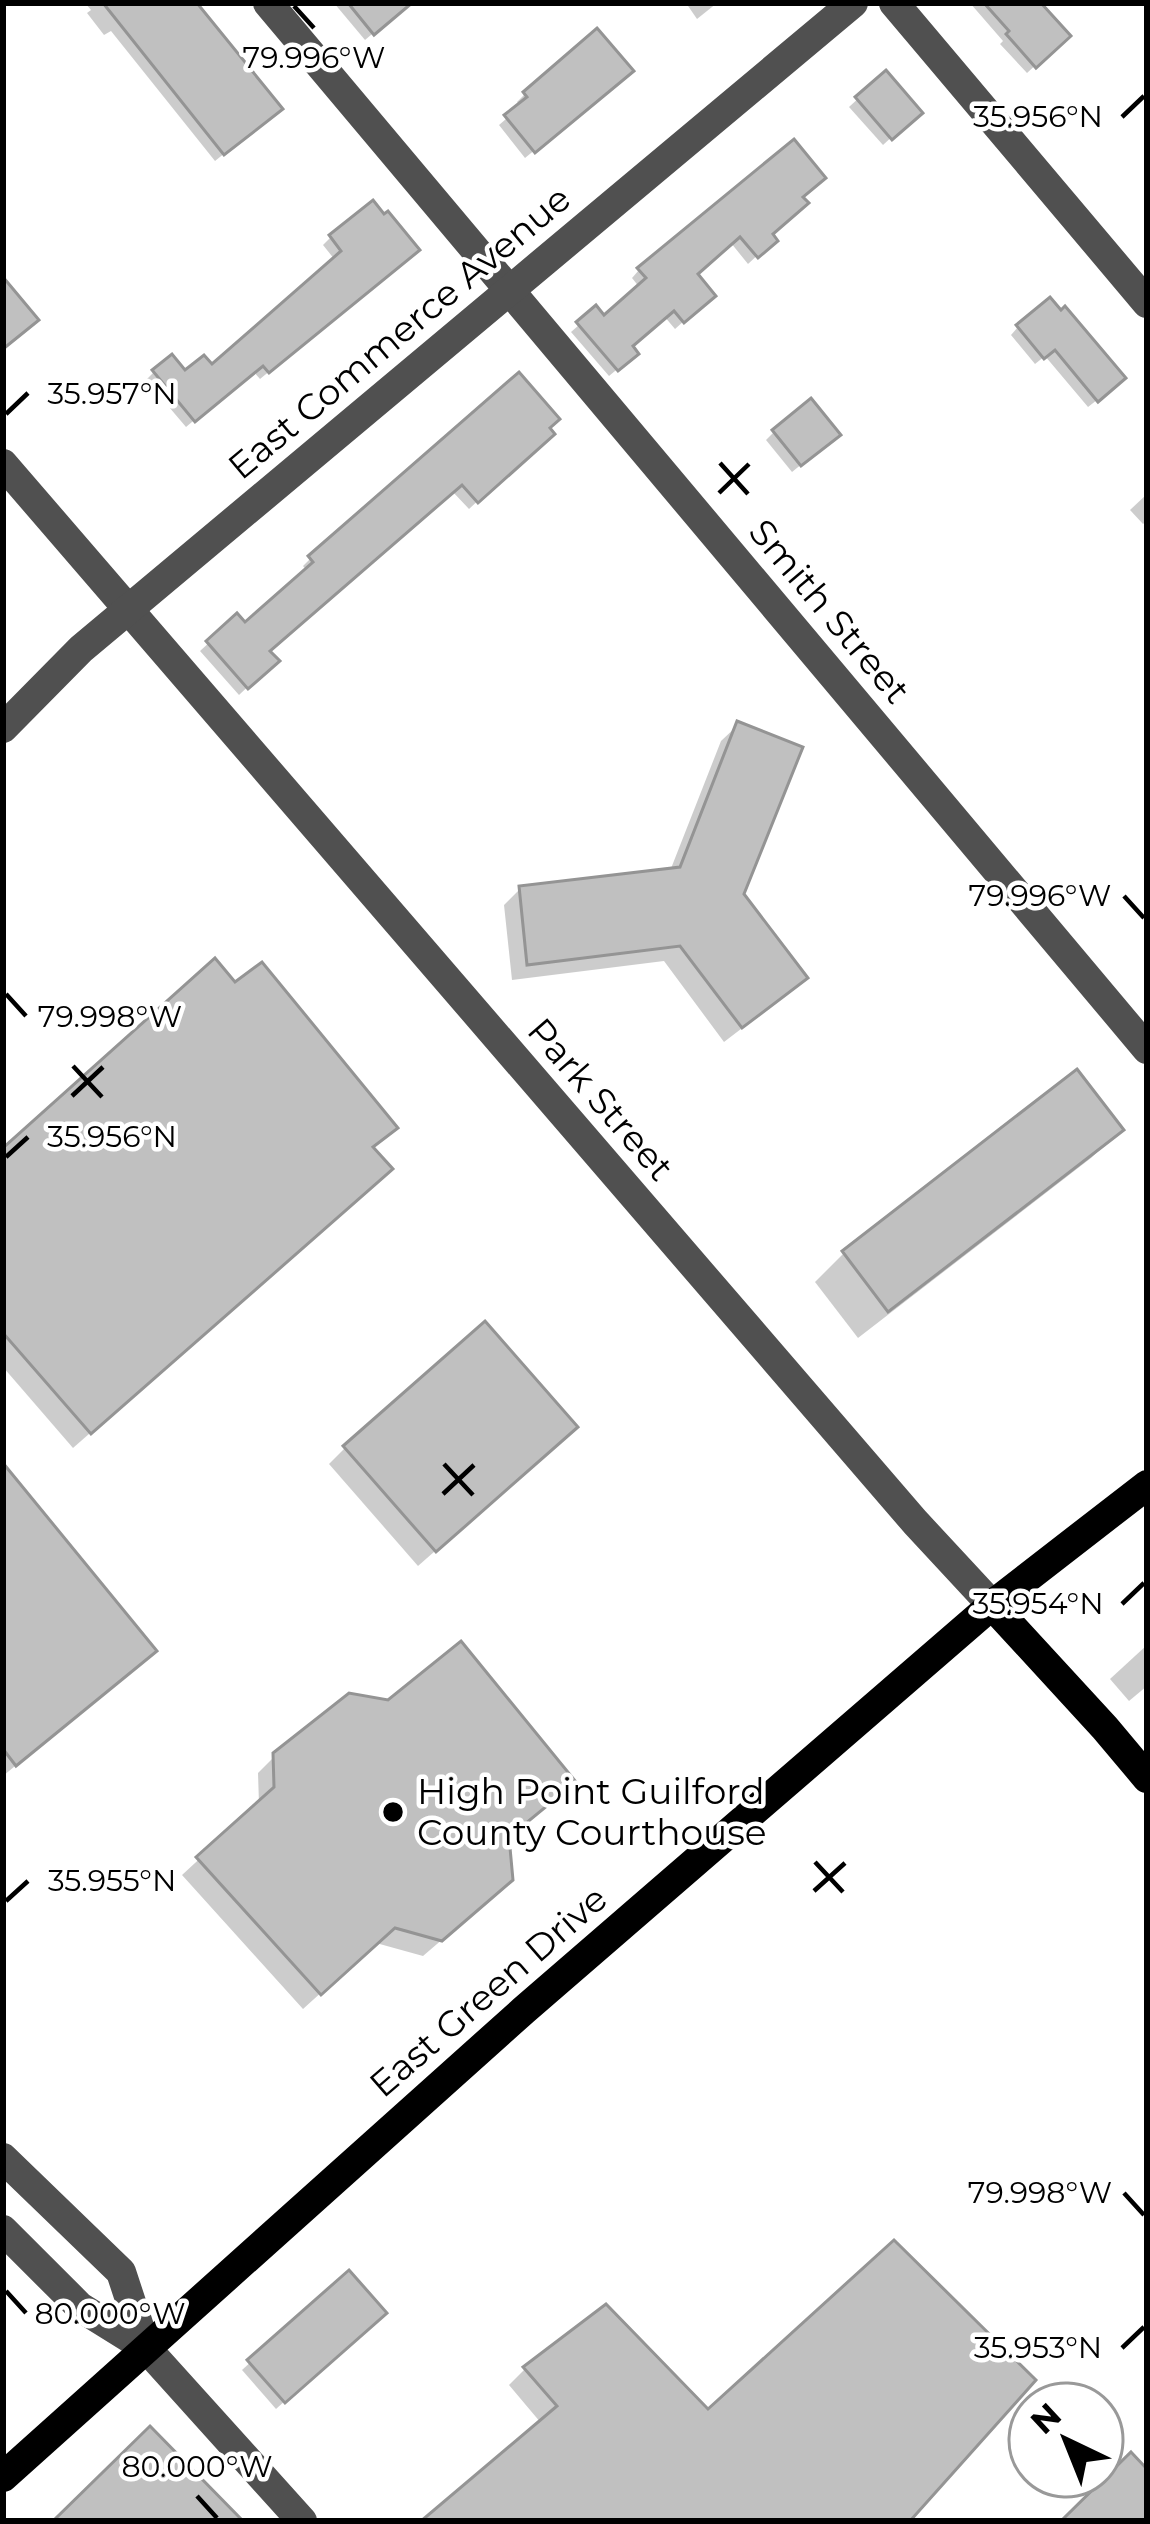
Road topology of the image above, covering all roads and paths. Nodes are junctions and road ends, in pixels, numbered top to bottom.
1 (268, 3) edge
2 (853, 3) edge
3 (894, 3) edge
4 (509, 291) junction
5 (1147, 303) edge
6 (3, 464) edge
7 (128, 610) junction
8 (3, 728) edge
9 (1147, 1049) edge
10 (1147, 1485) edge
11 (992, 1605) junction
12 (1147, 1778) edge
13 (3, 2158) edge
14 (3, 2230) edge
15 (146, 2348) junction
16 (3, 2477) edge
17 (302, 2521) edge

1 - 4 street, Smith Street
2 - 4 street, East Commerce Avenue
3 - 5 street
4 - 7 street, East Commerce Avenue
4 - 9 street, Smith Street
6 - 7 street, Park Street
7 - 8 street, East Commerce Avenue
7 - 11 street, Park Street
10 - 11 main road, East Green Drive
11 - 12 main road, Park Street
11 - 15 main road, East Green Drive
13 - 15 street
14 - 15 street
15 - 16 main road, East Green Drive
15 - 17 street

